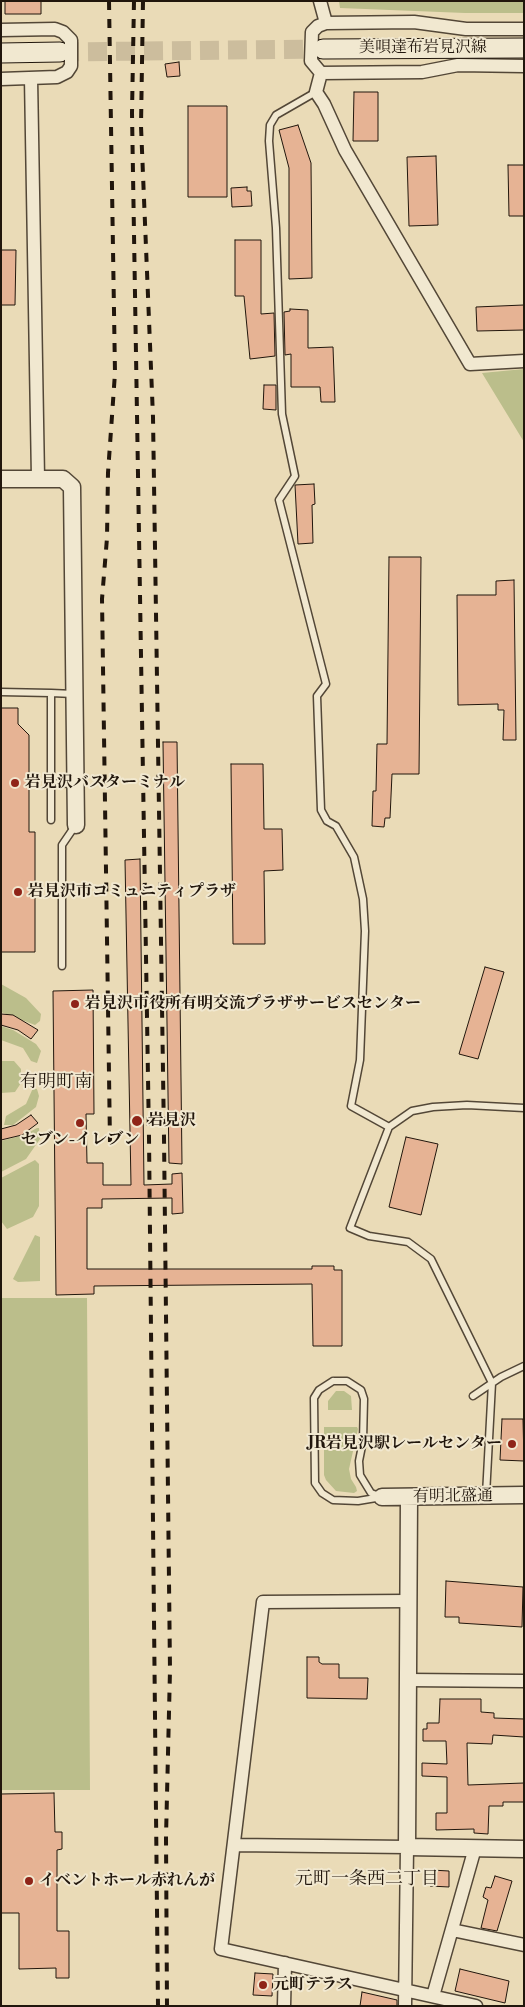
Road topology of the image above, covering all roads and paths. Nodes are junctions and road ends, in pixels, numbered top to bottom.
1 (320, 1) edge
2 (326, 23) junction
3 (524, 29) edge
4 (1, 30) edge
5 (524, 48) edge
6 (323, 49) tunnel mouth
7 (60, 52) tunnel mouth
8 (1, 54) edge
9 (524, 66) edge
10 (321, 73) junction
11 (31, 78) junction
12 (1, 79) edge
13 (316, 92) junction
14 (524, 361) edge
15 (38, 478) junction
16 (1, 479) edge
17 (1, 692) edge
18 (51, 693) junction
19 (74, 694) junction
20 (52, 783) junction
21 (75, 784) junction
22 (51, 820) dead end
23 (76, 825) joint
24 (62, 966) dead end
25 (524, 1108) edge
26 (389, 1127) junction
27 (524, 1366) edge
28 (492, 1383) junction
29 (473, 1396) dead end
30 (524, 1495) edge
31 (486, 1496) junction
32 (382, 1497) junction
33 (409, 1498) junction
34 (407, 1601) junction
35 (406, 1680) junction
36 (524, 1681) edge
37 (235, 1845) junction
38 (407, 1847) junction
39 (475, 1848) junction
40 (524, 1848) edge
41 (452, 1930) junction
42 (524, 1945) edge
43 (285, 1963) junction
44 (405, 1991) junction
45 (433, 1996) junction
46 (284, 2006) edge
47 (405, 2006) edge
48 (476, 2006) edge

1 - 2 street
2 - 3 street
2 - 10 street
4 - 11 street
5 - 6 main road, 美唄達布岩見沢線
7 - 8 main road
9 - 10 street
10 - 13 street
11 - 12 street
11 - 15 street
13 - 14 street
13 - 26 lane
15 - 16 street
15 - 19 street
17 - 18 lane
18 - 19 lane
18 - 20 lane
19 - 21 street
20 - 21 lane
20 - 22 lane
21 - 23 street
23 - 24 lane
25 - 26 lane
26 - 28 lane
27 - 28 lane
28 - 29 lane
28 - 31 lane
30 - 31 street, 有明北盛通
31 - 33 street, 有明北盛通
32 - 32 lane
32 - 33 street, 有明北盛通
33 - 34 street
34 - 35 street
34 - 37 street
35 - 36 street
35 - 38 street
37 - 38 street
37 - 43 street
38 - 39 street
38 - 44 street
39 - 40 street
39 - 41 street
41 - 42 street
41 - 45 street
43 - 44 street
43 - 46 street
44 - 45 street
44 - 47 street
45 - 48 street

